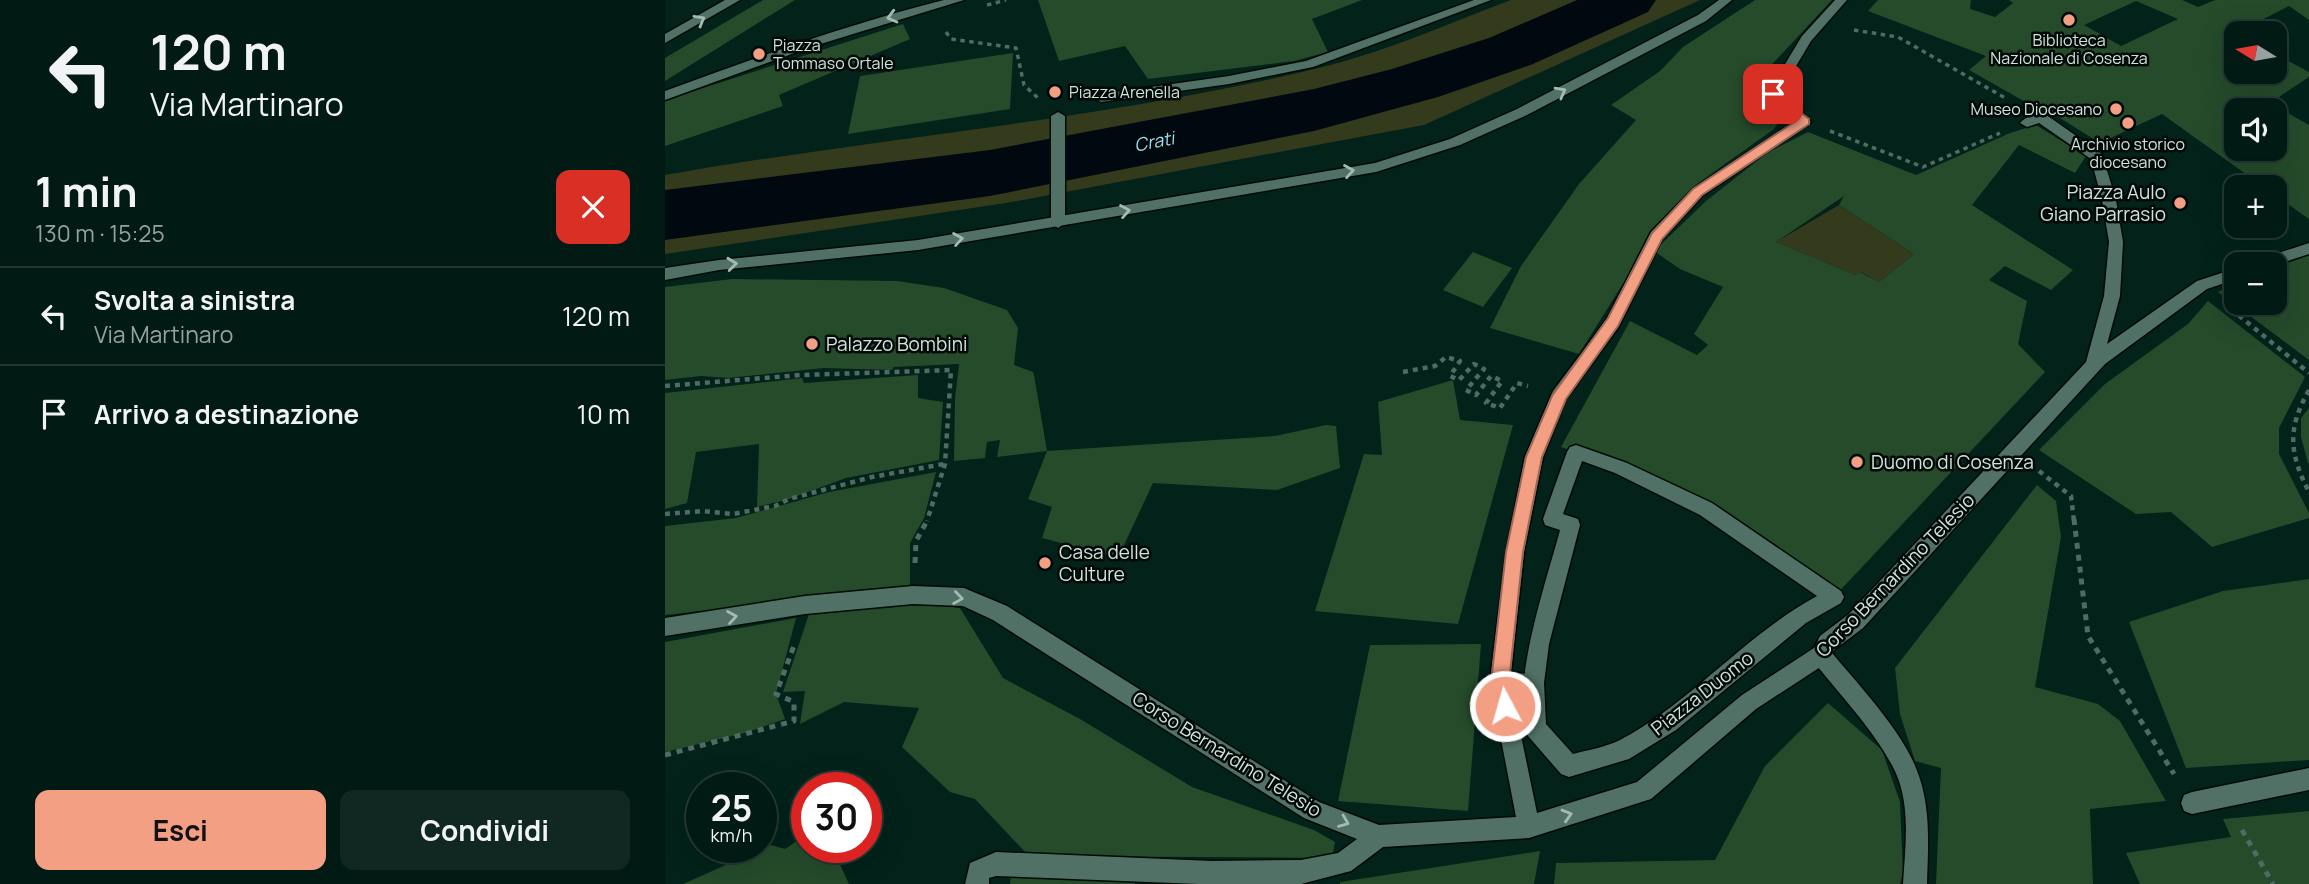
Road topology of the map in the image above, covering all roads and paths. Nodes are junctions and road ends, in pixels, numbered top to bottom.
1 (734, 0) edge
2 (958, 0) edge
3 (1485, 0) edge
4 (1726, 0) edge
5 (1841, 0) edge
6 (1819, 24) junction
7 (951, 38) dead end
8 (665, 39) edge
9 (665, 96) edge
10 (1101, 98) dead end
11 (2012, 102) dead end
12 (1058, 116) joint
13 (1804, 122) junction
14 (2027, 124) joint
15 (1058, 223) junction
16 (2309, 248) edge
17 (2287, 255) edge
18 (665, 274) edge
19 (2224, 277) edge
20 (2202, 285) junction
21 (2094, 364) junction
22 (1403, 372) dead end
23 (2309, 373) edge
24 (1517, 383) dead end
25 (665, 386) edge
26 (2309, 390) edge
27 (2013, 451) junction
28 (945, 464) junction
29 (2309, 492) edge
30 (665, 514) edge
31 (913, 595) junction
32 (805, 605) junction
33 (665, 627) edge
34 (1821, 655) junction
35 (1500, 682) junction
36 (1534, 683) junction
37 (665, 755) edge
38 (2309, 779) edge
39 (2224, 797) junction
40 (2192, 803) joint
41 (1529, 827) junction
42 (1379, 836) junction
43 (977, 884) edge
44 (1915, 884) edge
45 (2273, 884) edge

8 -> 1 street
2 -> 9 street
3 - 10 street
15 -> 4 street
5 - 6 street
6 - 11 path
6 - 13 street
7 - 12 path
12 - 15 street
13 - 14 path
13 - 35 street
14 - 21 street
18 -> 15 street
16 - 17 street
19 - 20 street, Corso Bernardino Telesio
20 - 21 street, Corso Bernardino Telesio
20 - 23 path
21 - 27 street, Corso Bernardino Telesio
22 - 24 path
25 - 28 path
26 - 29 path
27 - 34 street, Corso Bernardino Telesio
27 - 40 path
28 - 30 path
28 - 31 path
31 - 32 street, Corso Bernardino Telesio
31 -> 42 street, Corso Bernardino Telesio
33 -> 32 street, Corso Bernardino Telesio
32 - 37 path
41 -> 34 street, Corso Bernardino Telesio
34 - 44 street
35 - 36 street
35 - 41 street
36 - 36 street, Piazza Duomo
38 - 39 street
39 - 40 street
39 - 45 path
41 - 42 street, Corso Bernardino Telesio
42 - 43 street

